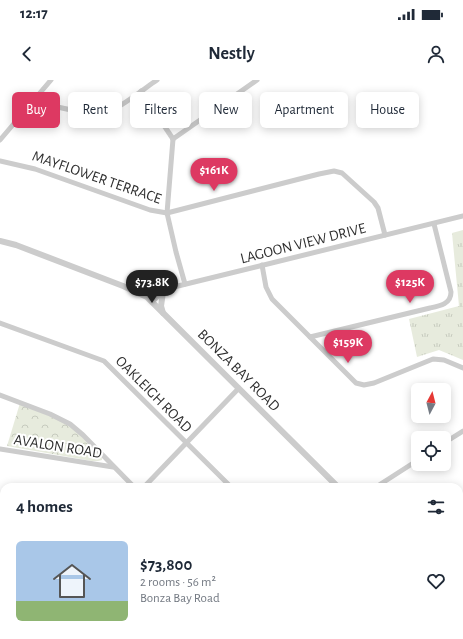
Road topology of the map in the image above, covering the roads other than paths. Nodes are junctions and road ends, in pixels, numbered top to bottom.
1 (51, 80) edge
2 (157, 80) edge
3 (257, 80) edge
4 (141, 91) junction
5 (41, 92) edge
6 (60, 107) edge
7 (12, 126) edge
8 (173, 139) junction
9 (0, 140) edge
10 (0, 161) edge
11 (167, 213) junction
12 (463, 216) edge
13 (434, 224) junction
14 (385, 236) junction
15 (0, 241) edge
16 (262, 265) junction
17 (185, 284) junction
18 (163, 292) junction
19 (138, 293) junction
20 (152, 302) junction
21 (164, 313) junction
22 (0, 323) edge
23 (310, 337) junction
24 (463, 368) edge
25 (238, 388) junction
26 (0, 395) edge
27 (463, 431) edge
28 (451, 439) edge
29 (187, 443) junction
30 (0, 450) edge
31 (411, 464) edge
32 (113, 467) junction
33 (130, 483) edge
34 (148, 483) edge
35 (227, 483) edge
36 (334, 483) edge
37 (382, 483) edge

1 - 5 street
2 - 4 street
3 - 8 street
4 - 6 street
4 - 8 street
7 - 9 street
8 - 11 street
10 - 11 street, MAYFLOWER TERRACE
11 - 14 street, MAYFLOWER TERRACE
11 - 17 street
12 - 13 street, LAGOON VIEW DRIVE
13 - 14 street, LAGOON VIEW DRIVE
13 - 23 street
14 - 16 street, LAGOON VIEW DRIVE
15 - 19 street, BONZA BAY ROAD
16 - 17 street, LAGOON VIEW DRIVE
16 - 23 street
17 - 18 street, LAGOON VIEW DRIVE
18 - 19 street
18 - 20 street, LAGOON VIEW DRIVE
18 - 21 street
19 - 20 street, BONZA BAY ROAD
20 - 21 street, BONZA BAY ROAD
21 - 25 street, BONZA BAY ROAD
22 - 29 street, OAKLEIGH ROAD
23 - 24 street
25 - 29 street
25 - 36 street, BONZA BAY ROAD
26 - 32 street
27 - 28 street
29 - 34 street
29 - 35 street, OAKLEIGH ROAD
30 - 32 street, AVALON ROAD
31 - 37 street
32 - 33 street

